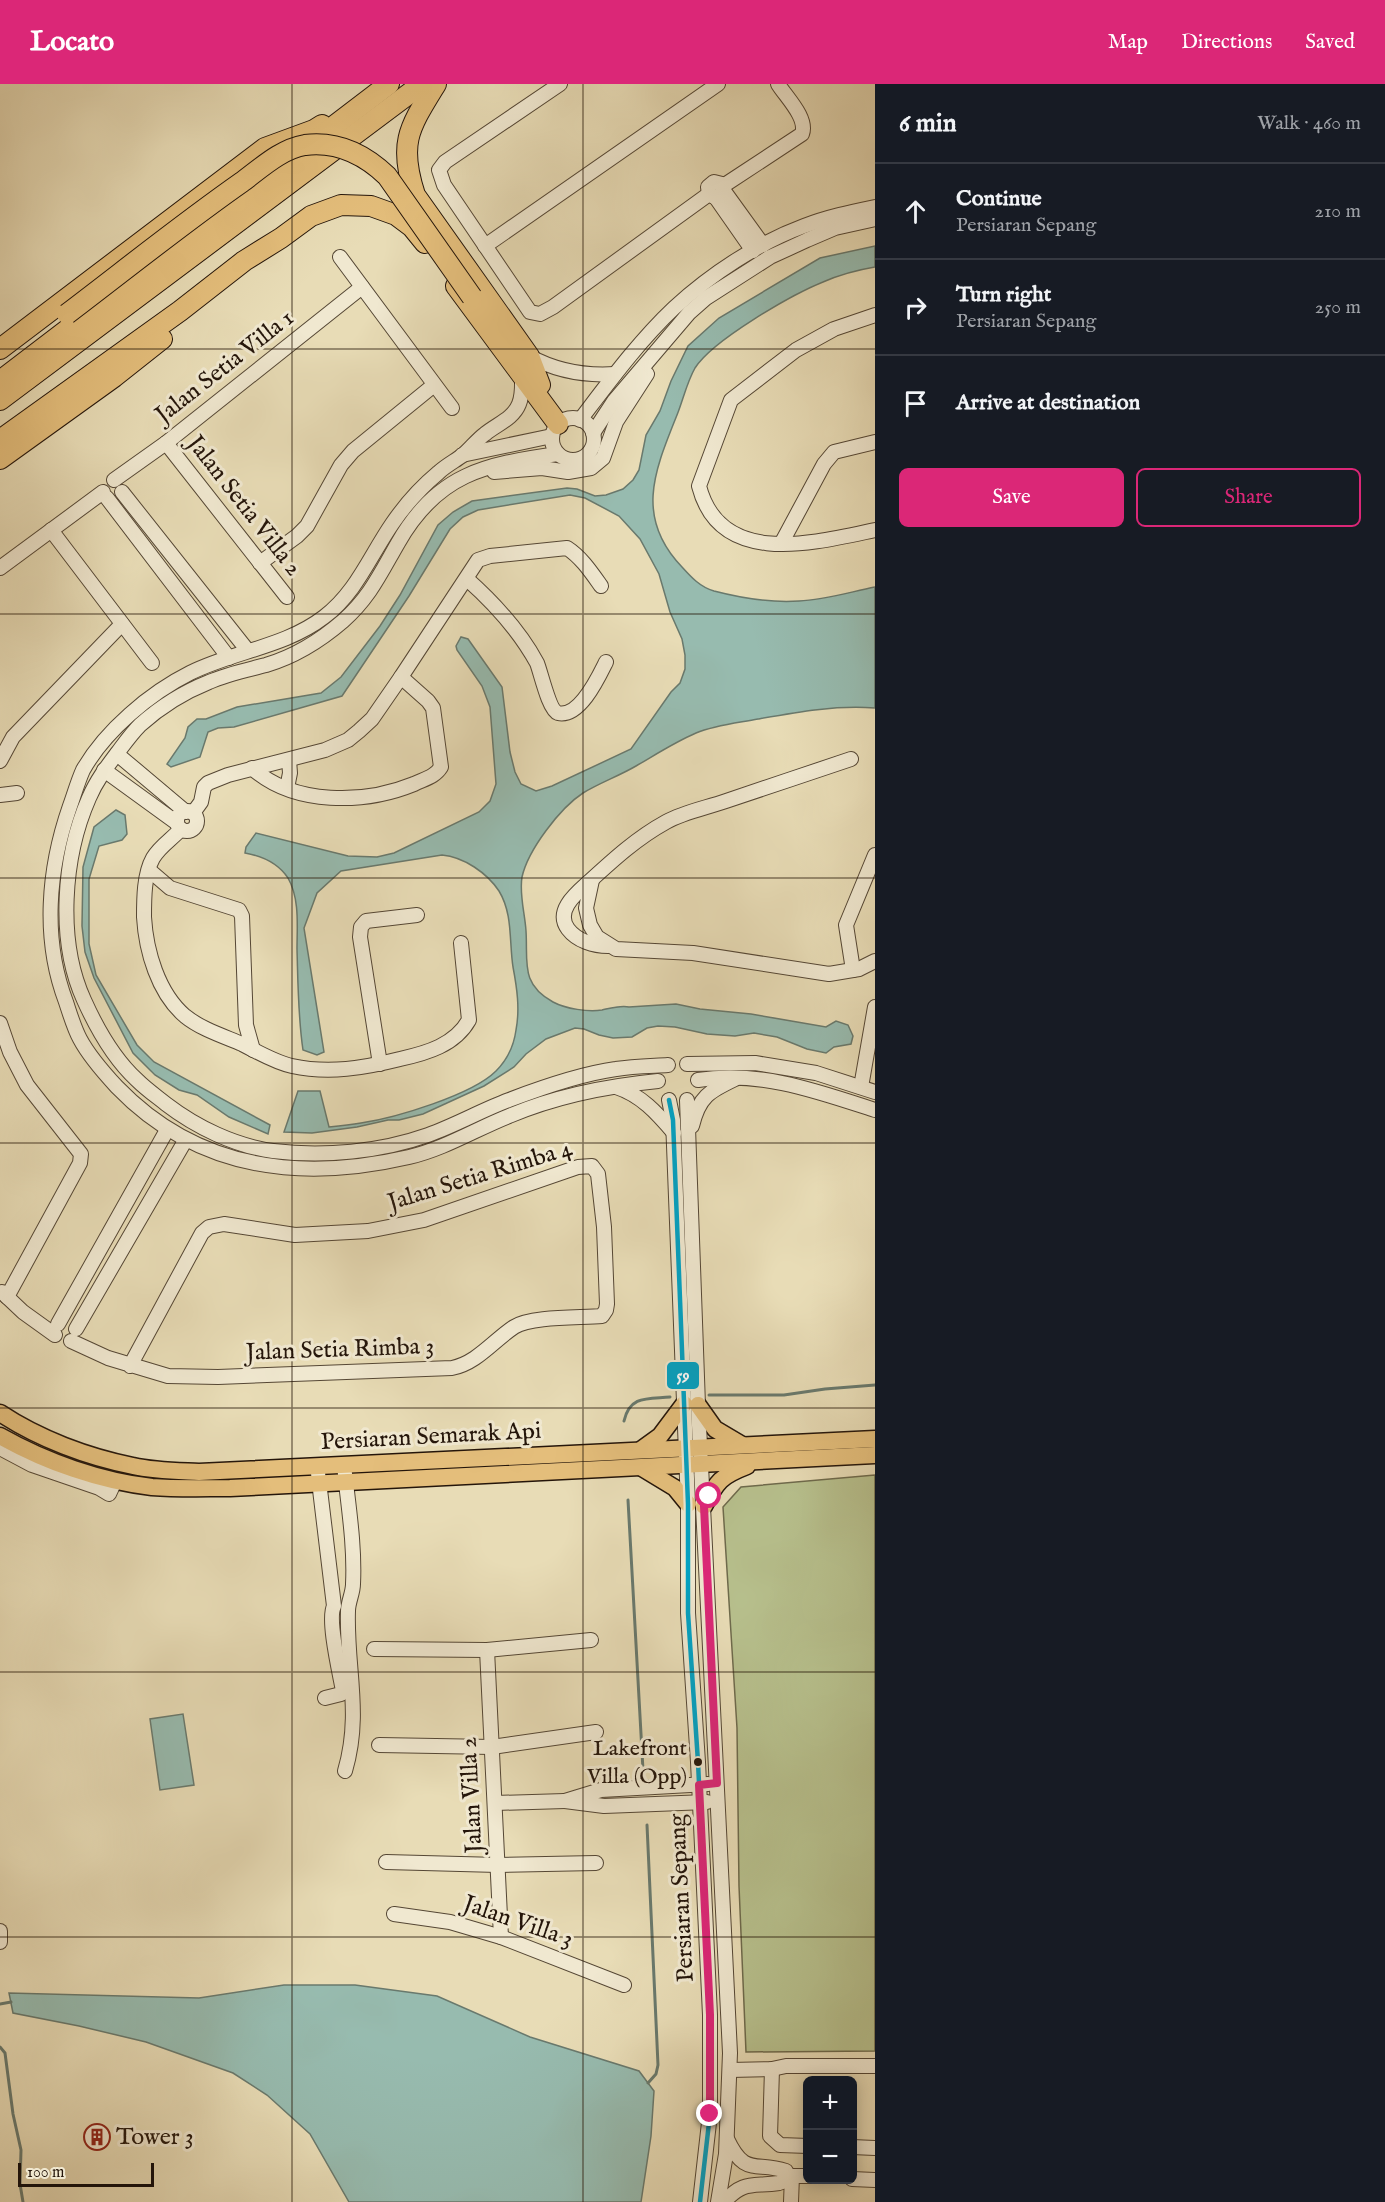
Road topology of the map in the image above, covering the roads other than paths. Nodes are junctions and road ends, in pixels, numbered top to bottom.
1 (377, 84) edge
2 (389, 84) edge
3 (422, 84) edge
4 (436, 84) edge
5 (560, 84) edge
6 (718, 84) edge
7 (778, 84) edge
8 (718, 192) junction
9 (875, 207) edge
10 (875, 219) edge
11 (281, 238) junction
12 (484, 246) junction
13 (758, 248) junction
14 (340, 257) dead end
15 (362, 287) junction
16 (875, 315) edge
17 (0, 349) edge
18 (658, 351) junction
19 (526, 365) junction
20 (0, 367) edge
21 (615, 374) junction
22 (0, 381) edge
23 (434, 385) junction
24 (540, 385) junction
25 (0, 400) edge
26 (452, 408) dead end
27 (565, 424) junction
28 (592, 433) junction
29 (0, 440) edge
30 (875, 442) edge
31 (166, 443) junction
32 (558, 454) junction
33 (462, 455) junction
34 (0, 459) edge
35 (469, 474) junction
36 (118, 486) junction
37 (105, 495) junction
38 (51, 530) junction
39 (875, 530) edge
40 (781, 544) junction
41 (260, 563) junction
42 (0, 568) edge
43 (467, 579) junction
44 (601, 586) dead end
45 (287, 597) dead end
46 (122, 624) junction
47 (248, 651) junction
48 (229, 658) junction
49 (606, 662) dead end
50 (152, 663) dead end
51 (401, 677) junction
52 (117, 754) junction
53 (851, 759) dead end
54 (289, 760) junction
55 (0, 761) edge
56 (252, 768) junction
57 (104, 770) junction
58 (287, 788) junction
59 (17, 793) dead end
60 (0, 795) edge
61 (184, 819) junction
62 (875, 855) edge
63 (592, 880) junction
64 (147, 883) junction
65 (170, 888) junction
66 (568, 903) junction
67 (586, 908) junction
68 (417, 915) dead end
69 (461, 943) dead end
70 (608, 946) junction
71 (875, 962) edge
72 (856, 969) junction
73 (875, 972) edge
74 (875, 1007) edge
75 (0, 1023) edge
76 (246, 1025) junction
77 (228, 1038) junction
78 (253, 1050) junction
79 (380, 1064) junction
80 (687, 1064) junction
81 (668, 1065) junction
82 (816, 1073) junction
83 (740, 1077) junction
84 (698, 1080) junction
85 (658, 1081) junction
86 (613, 1086) junction
87 (861, 1087) junction
88 (811, 1089) junction
89 (875, 1092) edge
90 (669, 1100) junction
91 (687, 1100) junction
92 (875, 1110) edge
93 (167, 1130) junction
94 (674, 1133) junction
95 (185, 1141) junction
96 (688, 1146) junction
97 (157, 1149) junction
98 (175, 1159) junction
99 (4, 1294) edge
100 (602, 1316) joint
101 (56, 1329) junction
102 (74, 1335) junction
103 (130, 1366) junction
104 (691, 1404) junction
105 (0, 1413) edge
106 (0, 1436) edge
107 (875, 1439) edge
108 (742, 1445) junction
109 (693, 1447) junction
110 (0, 1448) edge
111 (641, 1450) junction
112 (875, 1455) edge
113 (759, 1461) junction
114 (694, 1464) junction
115 (639, 1467) junction
116 (345, 1473) junction
117 (318, 1475) junction
118 (115, 1481) junction
119 (696, 1505) junction
120 (349, 1518) junction
121 (323, 1521) junction
122 (341, 1607) junction
123 (591, 1640) dead end
124 (374, 1649) dead end
125 (487, 1650) junction
126 (325, 1698) dead end
127 (596, 1732) dead end
128 (379, 1745) dead end
129 (492, 1747) junction
130 (698, 1762) junction
131 (345, 1771) dead end
132 (717, 1783) junction
133 (699, 1785) junction
134 (665, 1788) junction
135 (565, 1801) junction
136 (718, 1801) junction
137 (495, 1803) junction
138 (699, 1803) junction
139 (669, 1804) junction
140 (700, 1825) junction
141 (386, 1862) dead end
142 (596, 1863) dead end
143 (498, 1865) junction
144 (394, 1914) dead end
145 (0, 1931) edge
146 (501, 1937) junction
147 (0, 1942) edge
148 (624, 1985) dead end
149 (875, 2066) edge
150 (772, 2069) junction
151 (730, 2070) junction
152 (727, 2139) junction
153 (803, 2146) edge
154 (857, 2147) edge
155 (875, 2148) edge
156 (790, 2176) junction
157 (803, 2176) edge
158 (857, 2179) edge
159 (875, 2180) edge
160 (700, 2202) edge
161 (718, 2202) edge
162 (724, 2202) edge
163 (790, 2202) edge

1 - 17 highway
2 - 22 highway
3 - 25 highway
4 - 19 highway
5 - 12 street
6 - 12 street
7 - 8 street
8 - 12 street
8 - 13 street
9 - 13 street
10 - 18 street
11 - 19 highway
11 - 29 highway
11 - 34 highway
13 - 21 street
14 - 15 street
15 - 23 street
15 - 31 street, Jalan Setia Villa 1
16 - 40 street
18 - 28 street
18 - 35 street
19 - 21 street
19 - 24 highway
19 - 27 highway
19 - 33 street
20 - 24 highway, bridge
21 - 27 street
23 - 26 street
23 - 41 street
24 - 27 highway
27 - 28 street
27 - 32 street
27 - 33 street
28 - 32 street
30 - 40 street
31 - 36 street, Jalan Setia Villa 1
31 - 41 street, Jalan Setia Villa 2
32 - 35 street
33 - 47 street
35 - 52 street
36 - 37 street, Jalan Setia Villa 1
36 - 47 street
37 - 38 street, Jalan Setia Villa 1
37 - 48 street
38 - 42 street, Jalan Setia Villa 1
38 - 46 street
39 - 40 street
41 - 45 street, Jalan Setia Villa 2
43 - 44 street
43 - 49 street
43 - 51 street
46 - 50 street
46 - 55 street
47 - 48 street
48 - 93 street
51 - 54 street
51 - 58 street
52 - 57 street
52 - 61 street
53 - 63 street
54 - 56 street
54 - 58 street
56 - 58 street
56 - 61 street
57 - 61 street
57 - 81 street
59 - 60 street
61 - 64 street
62 - 72 street
63 - 66 street
63 - 67 street
64 - 65 street
64 - 65 street
64 - 77 street
65 - 76 street
66 - 67 street
66 - 70 street
67 - 70 street
68 - 79 street
69 - 79 street
70 - 72 street
71 - 72 street
71 - 73 street
72 - 73 street
74 - 87 street
75 - 99 street
76 - 77 street
76 - 78 street
77 - 78 street
78 - 79 street
80 - 81 street
80 - 82 street
80 - 84 street
81 - 85 street
82 - 87 street
82 - 88 street
83 - 84 street
83 - 88 street
83 - 96 street
84 - 91 street
85 - 86 street
85 - 90 street
86 - 94 street
86 - 95 street
87 - 89 street
88 - 92 street
90 - 91 street
90 - 94 street
91 - 96 street
93 - 95 street
93 - 97 street
94 - 104 street
95 - 98 street
96 - 104 street
97 - 98 street
97 - 101 street
98 - 102 street
99 - 101 street
100 - 103 street, Jalan Setia Rimba 3
100 - 103 street, Jalan Setia Rimba 4
101 - 102 street
101 - 102 street
102 - 103 street, Jalan Setia Rimba 3
104 - 108 main road
104 - 109 street, Persiaran Sepang
104 - 111 main road
105 - 117 main road, Persiaran Semarak Api
106 - 118 main road, Persiaran Semarak Api
107 - 108 main road, Persiaran Semarak Api
108 - 109 main road, Persiaran Semarak Api
109 - 111 main road, Persiaran Semarak Api
109 - 114 street, Persiaran Sepang
110 - 118 street
111 - 116 main road, Persiaran Semarak Api
112 - 113 main road, Persiaran Semarak Api
113 - 114 main road, Persiaran Semarak Api
113 - 119 main road
114 - 115 main road, Persiaran Semarak Api
114 - 119 street, Persiaran Sepang
115 - 116 main road, Persiaran Semarak Api
115 - 119 main road
116 - 117 main road, Persiaran Semarak Api
116 - 120 street
117 - 118 main road, Persiaran Semarak Api
117 - 121 street
119 - 130 street, Persiaran Sepang
119 - 132 street, Persiaran Sepang
120 - 121 street
120 - 122 street
121 - 122 street
122 - 126 street
122 - 131 street
123 - 125 street
124 - 125 street
125 - 129 street, Jalan Villa 2
127 - 129 street
128 - 129 street
129 - 137 street, Jalan Villa 2
130 - 133 street, Persiaran Sepang
130 - 134 street
132 - 133 street
132 - 136 street, Persiaran Sepang
133 - 134 street
133 - 138 street, Persiaran Sepang
134 - 135 street
135 - 137 street
135 - 139 street
136 - 138 street
136 - 151 street, Persiaran Sepang
137 - 143 street, Jalan Villa 2
138 - 139 street
138 - 140 street, Persiaran Sepang
139 - 140 street
140 - 160 street, Persiaran Sepang
141 - 143 street
142 - 143 street
143 - 146 street, Jalan Villa 2
144 - 146 street, Jalan Villa 3
145 - 147 street
146 - 148 street, Jalan Villa 3
149 - 150 street
150 - 151 street
150 - 153 street
151 - 152 street, Persiaran Sepang
152 - 156 street
152 - 161 street, Persiaran Sepang
154 - 155 street
156 - 157 street
156 - 162 street
156 - 163 street
158 - 159 street

